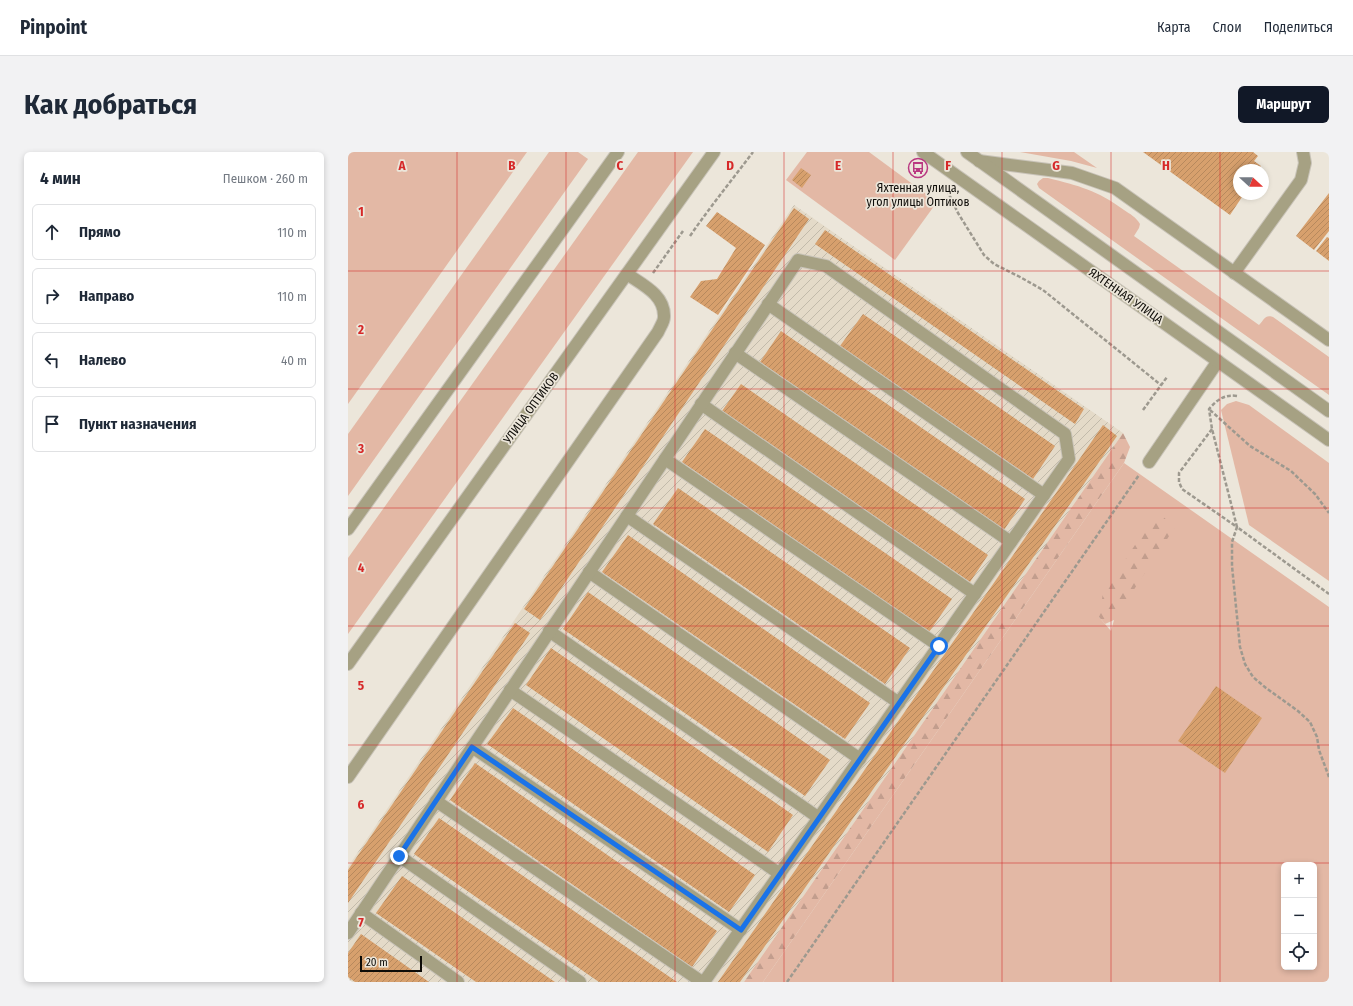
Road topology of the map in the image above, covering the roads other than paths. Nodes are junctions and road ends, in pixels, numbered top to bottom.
1 (618, 152) edge
2 (714, 152) edge
3 (924, 152) edge
4 (967, 152) edge
5 (1303, 152) edge
6 (979, 161) junction
7 (1234, 273) junction
8 (627, 274) junction
9 (768, 304) junction
10 (1329, 340) edge
11 (735, 353) junction
12 (1218, 362) junction
13 (701, 404) junction
14 (1329, 411) edge
15 (1329, 440) edge
16 (665, 459) junction
17 (1149, 462) dead end
18 (1044, 495) junction
19 (627, 516) junction
20 (348, 529) edge
21 (1011, 542) junction
22 (589, 572) junction
23 (975, 594) junction
24 (549, 631) junction
25 (939, 646) junction
26 (348, 664) edge
27 (510, 690) junction
28 (899, 704) junction
29 (472, 747) junction
30 (860, 759) junction
31 (348, 777) edge
32 (436, 801) junction
33 (819, 818) junction
34 (399, 856) junction
35 (780, 874) junction
36 (361, 913) junction
37 (741, 930) junction
38 (348, 933) edge
39 (458, 982) edge
40 (580, 982) edge
41 (703, 982) edge

1 - 20 street
2 - 8 street, УЛИЦА ОПТИКОВ
3 - 12 street, ЯХТЕННАЯ УЛИЦА
4 - 6 street, ЯХТЕННАЯ УЛИЦА
5 - 7 street
6 - 7 street
6 - 14 street, ЯХТЕННАЯ УЛИЦА
7 - 10 street
8 - 26 street, УЛИЦА ОПТИКОВ
8 - 31 street
9 - 11 street
9 - 18 street
9 - 18 street
11 - 13 street
11 - 21 street
12 - 15 street, ЯХТЕННАЯ УЛИЦА
12 - 17 street
13 - 16 street
13 - 23 street
16 - 19 street
16 - 25 street
18 - 21 street
19 - 22 street
19 - 28 street
21 - 23 street
22 - 24 street
22 - 30 street
23 - 25 street
24 - 27 street
24 - 33 street
25 - 28 street
27 - 29 street
27 - 35 street
28 - 30 street
29 - 32 street
29 - 37 street
30 - 33 street
32 - 34 street
32 - 41 street
33 - 35 street
34 - 36 street
34 - 40 street
35 - 37 street
36 - 38 street
36 - 39 street
37 - 41 street

